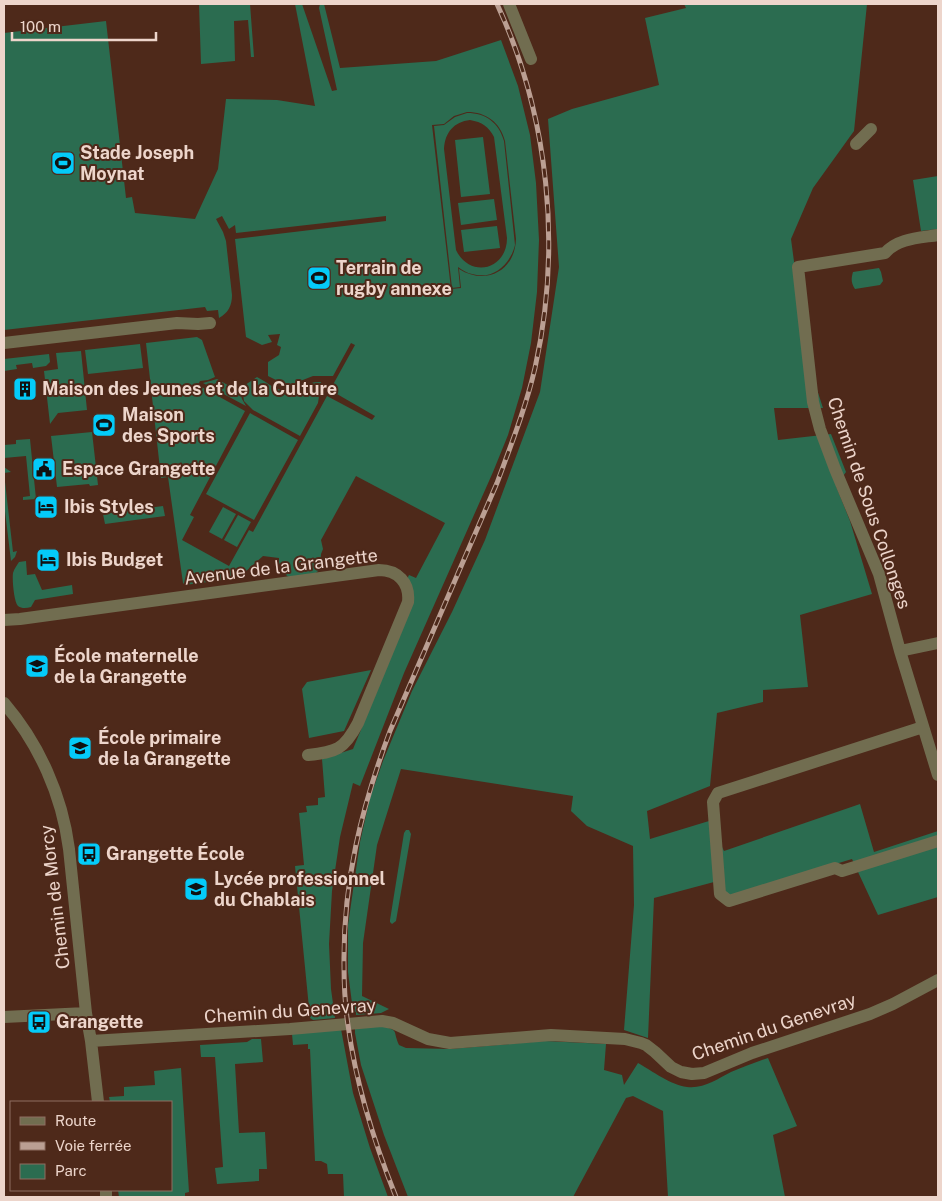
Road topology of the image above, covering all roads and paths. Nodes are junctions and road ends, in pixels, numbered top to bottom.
1 (509, 4) edge
2 (531, 59) dead end
3 (871, 129) dead end
4 (856, 144) dead end
5 (938, 235) edge
6 (210, 323) dead end
7 (5, 344) edge
8 (4, 620) edge
9 (938, 643) edge
10 (900, 651) junction
11 (4, 703) edge
12 (923, 727) junction
13 (308, 755) dead end
14 (938, 775) edge
15 (938, 841) edge
16 (938, 980) edge
17 (86, 1013) junction
18 (4, 1017) edge
19 (91, 1041) junction
20 (98, 1101) edge

1 - 2 street
3 - 4 street
5 - 10 street, Chemin de Sous Collonges
6 - 7 street
8 - 13 street, Avenue de la Grangette
9 - 10 street
10 - 12 street, Chemin de Sous Collonges
11 - 17 street, Chemin de Morcy
12 - 14 street, Chemin de Sous Collonges
12 - 15 street
16 - 19 street, Chemin du Genevray
17 - 18 street
17 - 19 street, Chemin de Morcy
19 - 20 street, Chemin de Morcy

